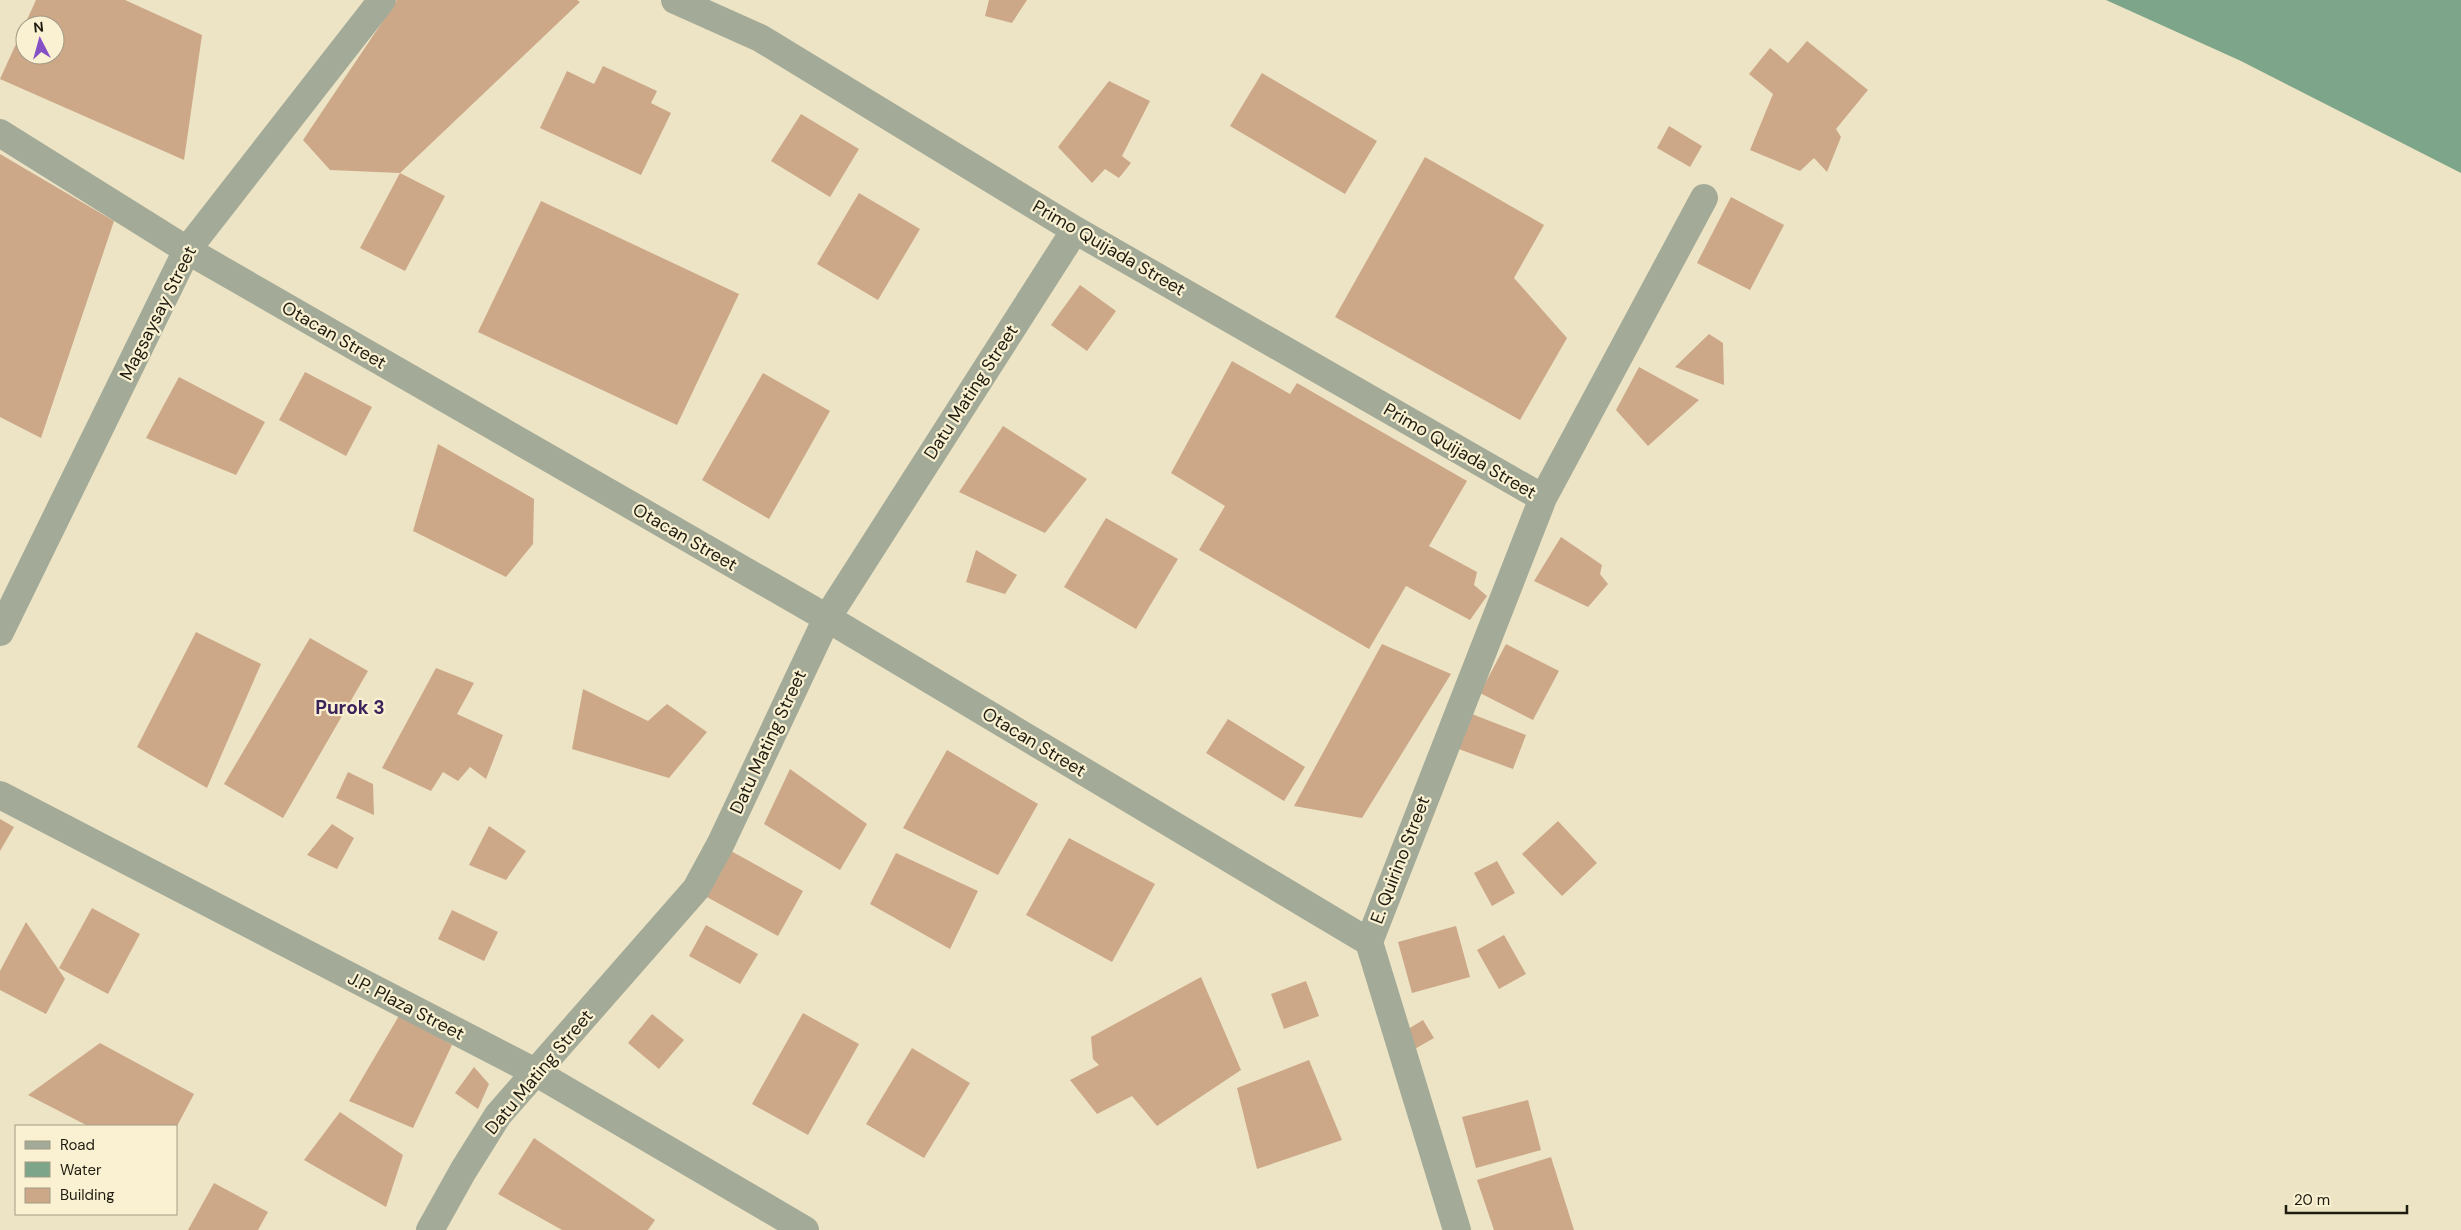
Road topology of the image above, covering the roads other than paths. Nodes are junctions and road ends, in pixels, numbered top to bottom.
1 (382, 0) edge
2 (675, 0) edge
3 (0, 133) edge
4 (1704, 198) dead end
5 (1075, 230) junction
6 (187, 250) junction
7 (1543, 498) junction
8 (827, 618) junction
9 (0, 632) edge
10 (0, 795) edge
11 (1369, 942) junction
12 (535, 1072) junction
13 (430, 1230) edge
14 (805, 1230) edge
15 (1457, 1230) edge

1 - 6 street, Magsaysay Street
2 - 5 street, Primo Quijada Street
3 - 6 street, Otacan Street
4 - 7 street, E. Quirino Street
5 - 7 street, Primo Quijada Street
5 - 8 street, Datu Mating Street
6 - 8 street, Otacan Street
6 - 9 street, Magsaysay Street
7 - 11 street, E. Quirino Street
8 - 11 street, Otacan Street
8 - 12 street, Datu Mating Street
10 - 12 street, J.P. Plaza Street
11 - 15 street, E. Quirino Street
12 - 13 street, Datu Mating Street
12 - 14 street, J.P. Plaza Street

